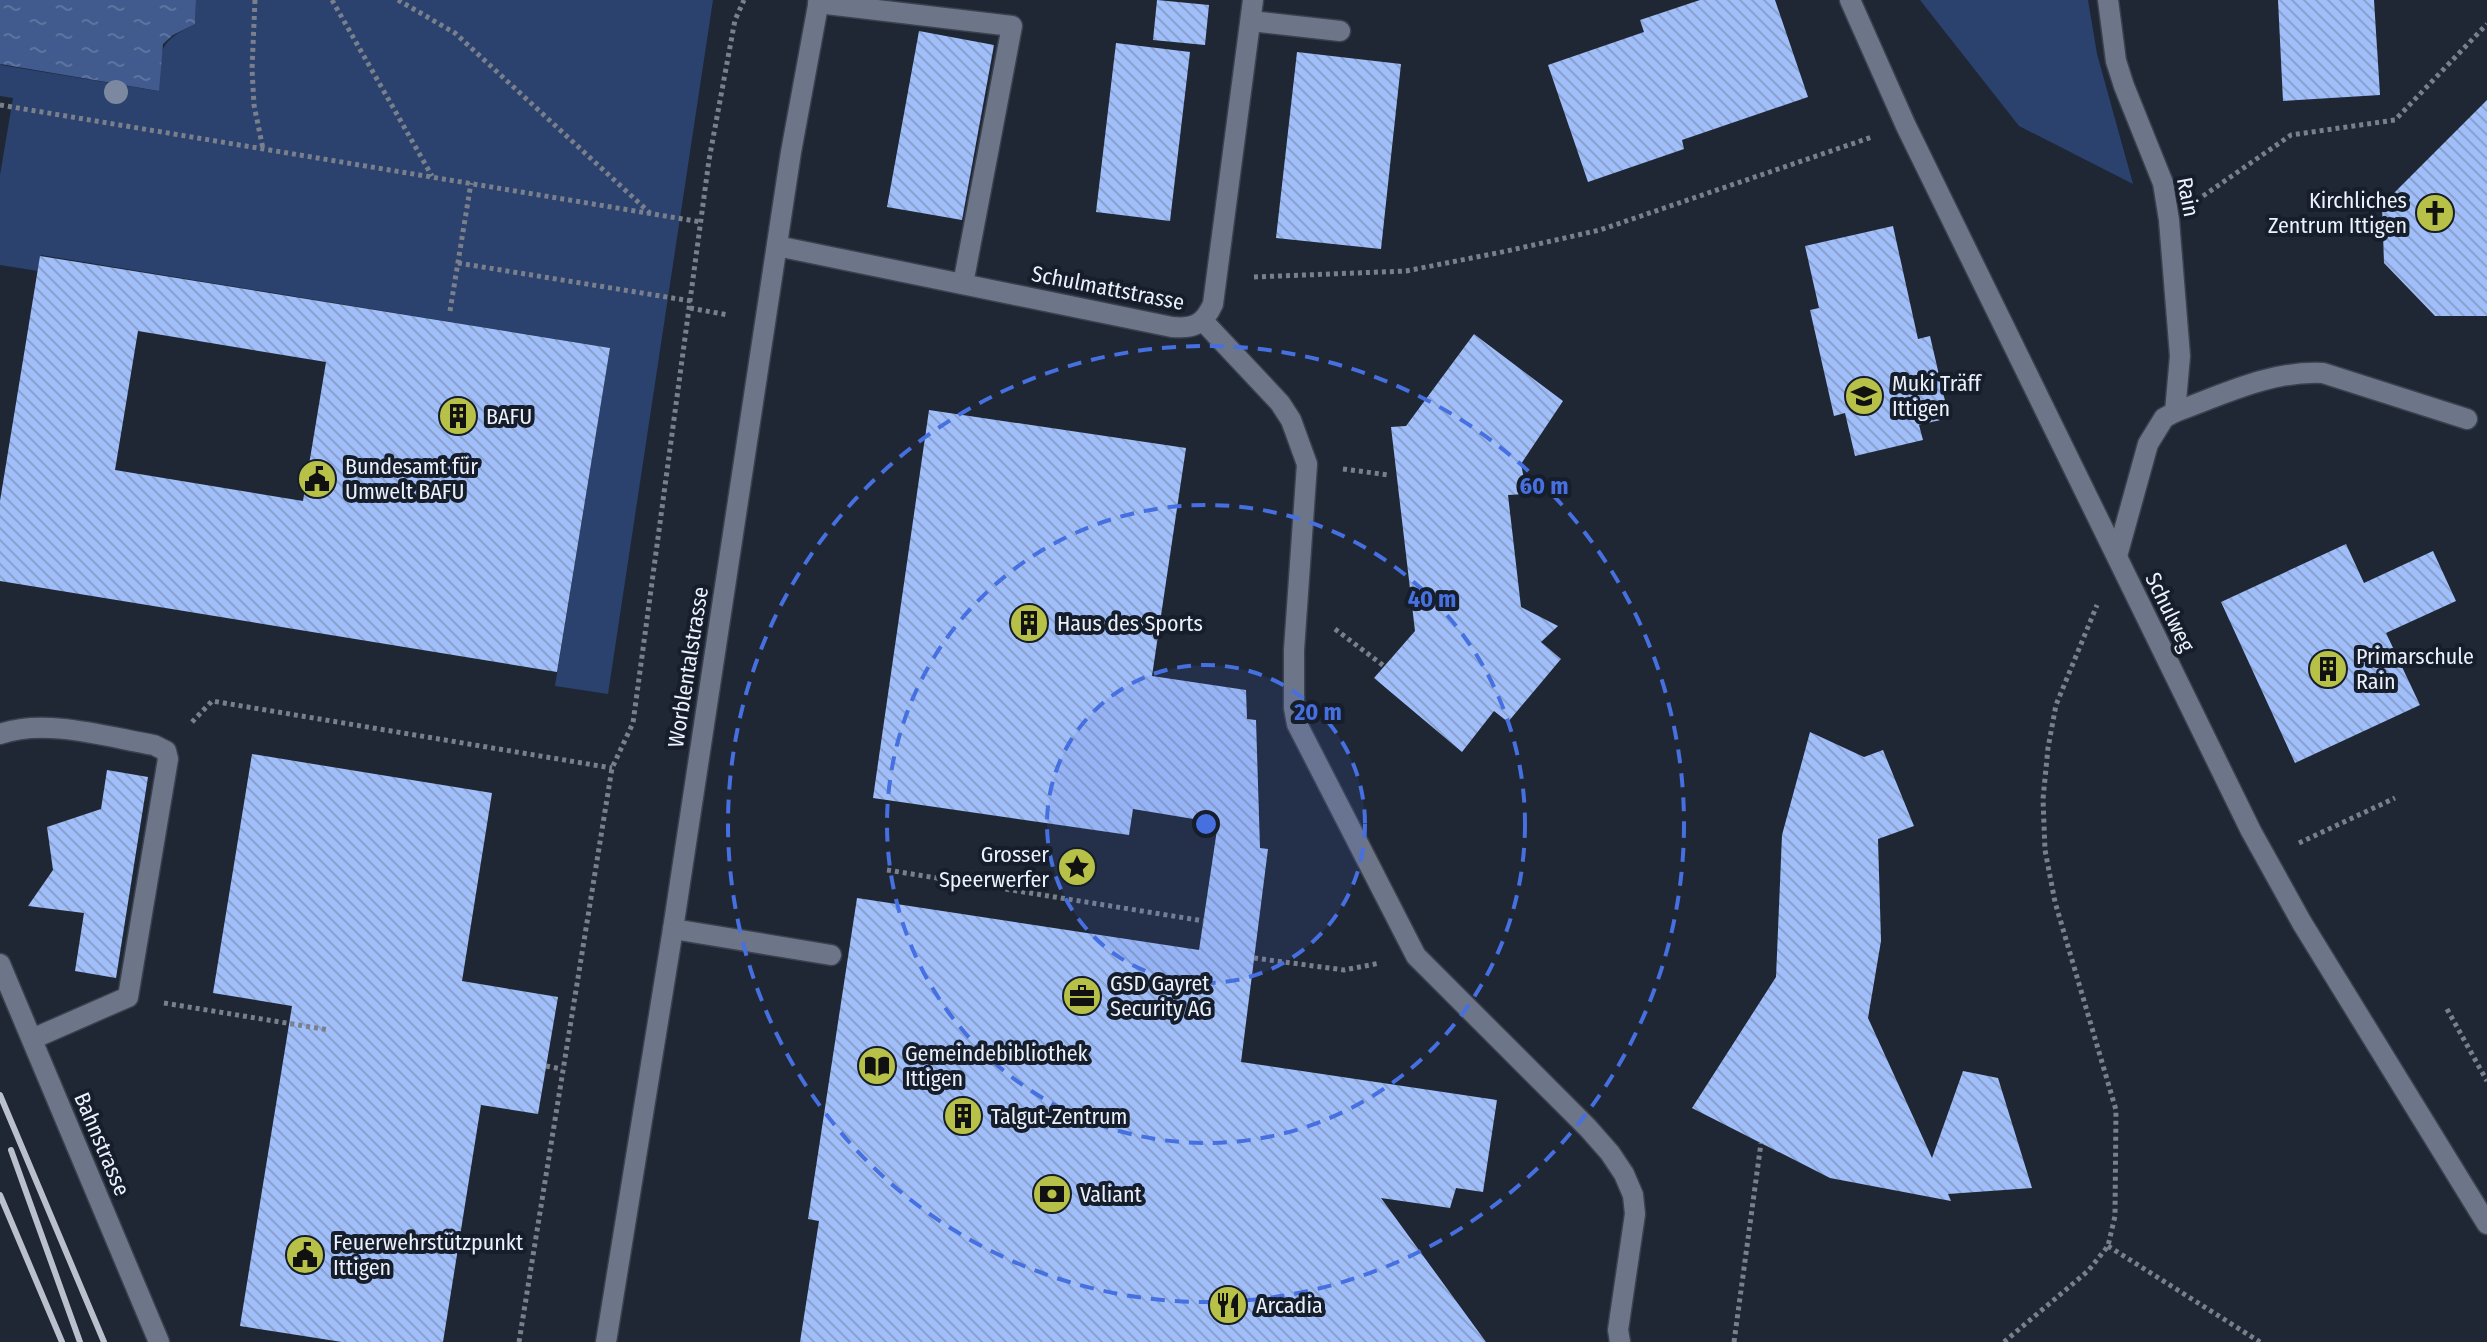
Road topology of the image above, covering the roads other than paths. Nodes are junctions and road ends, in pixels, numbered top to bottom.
1 (1850, 0) edge
2 (2108, 0) edge
3 (818, 1) edge
4 (1252, 10) edge
5 (1340, 31) dead end
6 (777, 246) junction
7 (963, 284) junction
8 (1203, 321) junction
9 (2175, 412) junction
10 (2467, 419) dead end
11 (2117, 556) junction
12 (0, 734) edge
13 (673, 929) junction
14 (831, 955) dead end
15 (0, 964) edge
16 (32, 1039) junction
17 (2487, 1224) edge
18 (159, 1342) edge
19 (606, 1342) edge
20 (1620, 1342) edge

1 - 11 street, Schulweg
2 - 9 street, Rain
3 - 6 street, Worblentalstrasse
3 - 7 street
4 - 5 street
4 - 8 street, Schulmattstrasse
6 - 7 street, Schulmattstrasse
6 - 13 street, Worblentalstrasse
7 - 8 street, Schulmattstrasse
8 - 20 street
9 - 10 street
9 - 11 street
11 - 17 street, Schulweg
12 - 16 street
13 - 14 street
13 - 19 street, Worblentalstrasse
15 - 16 street, Bahnstrasse
16 - 18 street, Bahnstrasse

